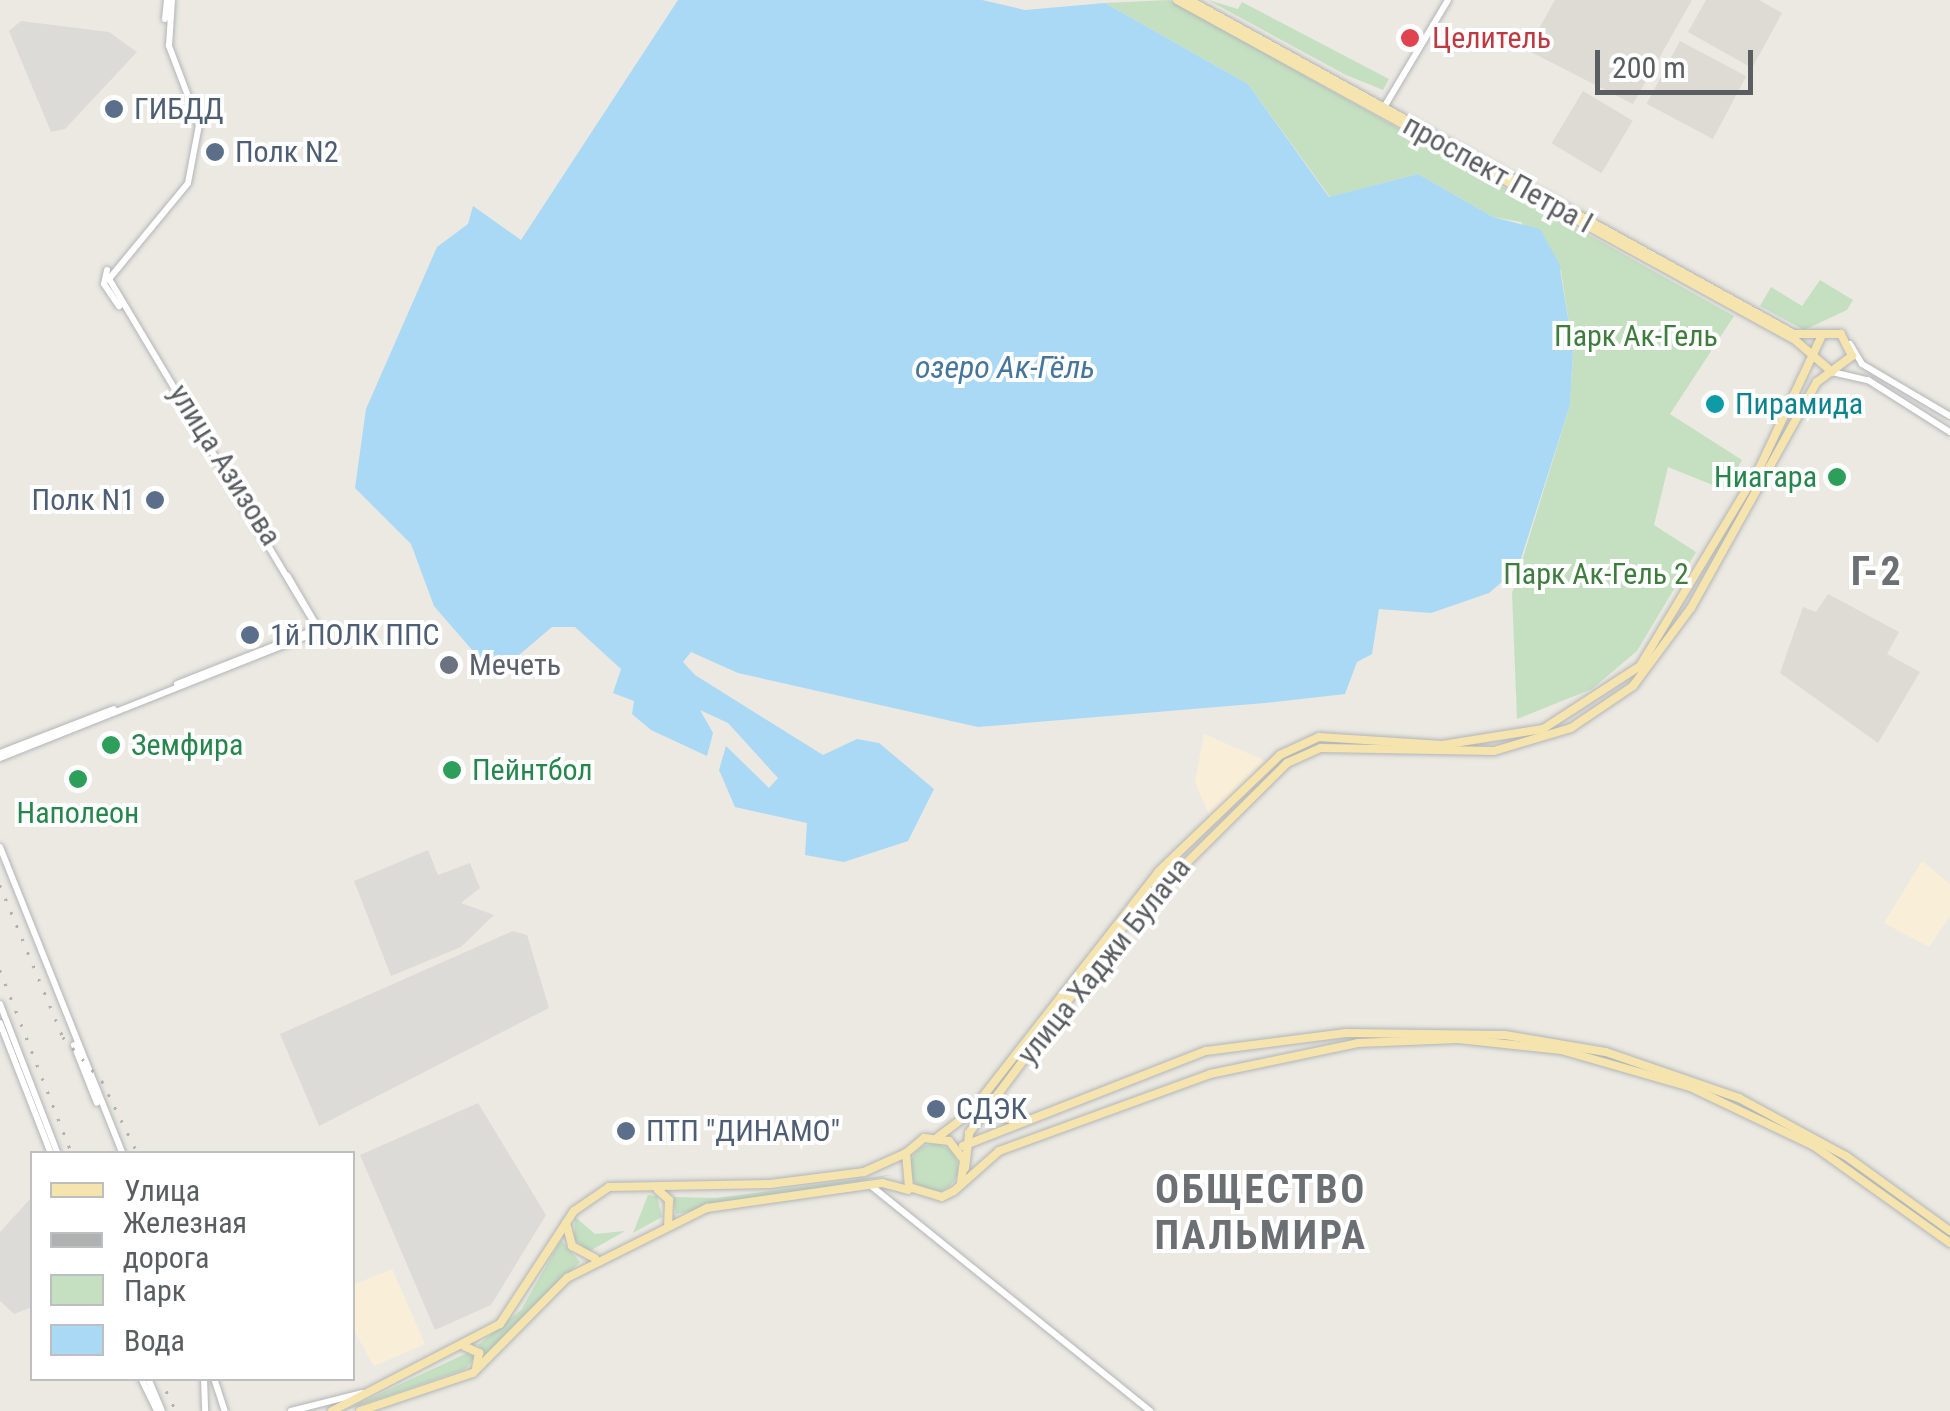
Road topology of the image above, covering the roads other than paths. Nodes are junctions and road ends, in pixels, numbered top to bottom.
1 (169, 0) edge
2 (1177, 0) edge
3 (1189, 0) edge
4 (1448, 0) edge
5 (1384, 107) junction
6 (1826, 333) junction
7 (1850, 344) junction
8 (1813, 359) junction
9 (1832, 372) junction
10 (1813, 380) junction
11 (1950, 416) edge
12 (1950, 432) edge
13 (0, 755) edge
14 (0, 847) edge
15 (0, 858) edge
16 (0, 1004) edge
17 (0, 1022) edge
18 (1005, 1075) junction
19 (998, 1094) junction
20 (1029, 1121) junction
21 (938, 1137) junction
22 (955, 1146) junction
23 (966, 1146) junction
24 (53, 1151) edge
25 (53, 1151) edge
26 (119, 1151) edge
27 (119, 1151) edge
28 (906, 1153) junction
29 (964, 1168) junction
30 (961, 1182) junction
31 (868, 1184) junction
32 (656, 1187) junction
33 (916, 1193) junction
34 (566, 1223) junction
35 (668, 1224) junction
36 (1950, 1231) edge
37 (1950, 1243) edge
38 (600, 1256) junction
39 (464, 1346) junction
40 (474, 1373) junction
41 (146, 1381) edge
42 (204, 1381) edge
43 (215, 1381) edge
44 (368, 1392) junction
45 (335, 1397) junction
46 (336, 1409) edge
47 (159, 1411) edge
48 (204, 1411) edge
49 (225, 1411) edge
50 (291, 1411) edge
51 (360, 1411) edge
52 (1150, 1411) edge

1 - 13 main road, улица Азизова
2 - 5 main road, проспект Петра I
3 - 5 main road, проспект Петра I
4 - 5 main road
5 - 6 main road, проспект Петра I
5 - 8 main road, проспект Петра I
6 - 7 main road, проспект Петра I
6 - 8 main road
7 - 9 main road
7 - 11 main road
8 - 9 main road, проспект Петра I
8 - 10 main road
9 - 10 main road, улица Хаджи Булача
9 - 12 main road
10 - 18 main road, улица Хаджи Булача
14 - 26 main road
15 - 27 main road
16 - 24 main road
17 - 25 main road
18 - 19 main road, улица Хаджи Булача
18 - 21 main road, улица Хаджи Булача
19 - 20 main road
19 - 23 main road, улица Хаджи Булача
20 - 23 main road
20 - 36 main road
21 - 22 main road
21 - 28 main road
22 - 23 main road
22 - 29 main road
23 - 29 main road
28 - 32 main road
28 - 33 main road
29 - 30 main road
30 - 33 main road
30 - 37 main road
31 - 33 main road
31 - 35 main road
31 - 52 main road
32 - 34 main road
32 - 35 main road
34 - 38 main road
34 - 39 main road
35 - 38 main road
38 - 40 main road
39 - 40 main road
39 - 44 main road
40 - 51 main road
41 - 47 main road
42 - 48 main road
43 - 49 main road
44 - 45 main road
44 - 46 main road
45 - 46 main road
45 - 50 main road

